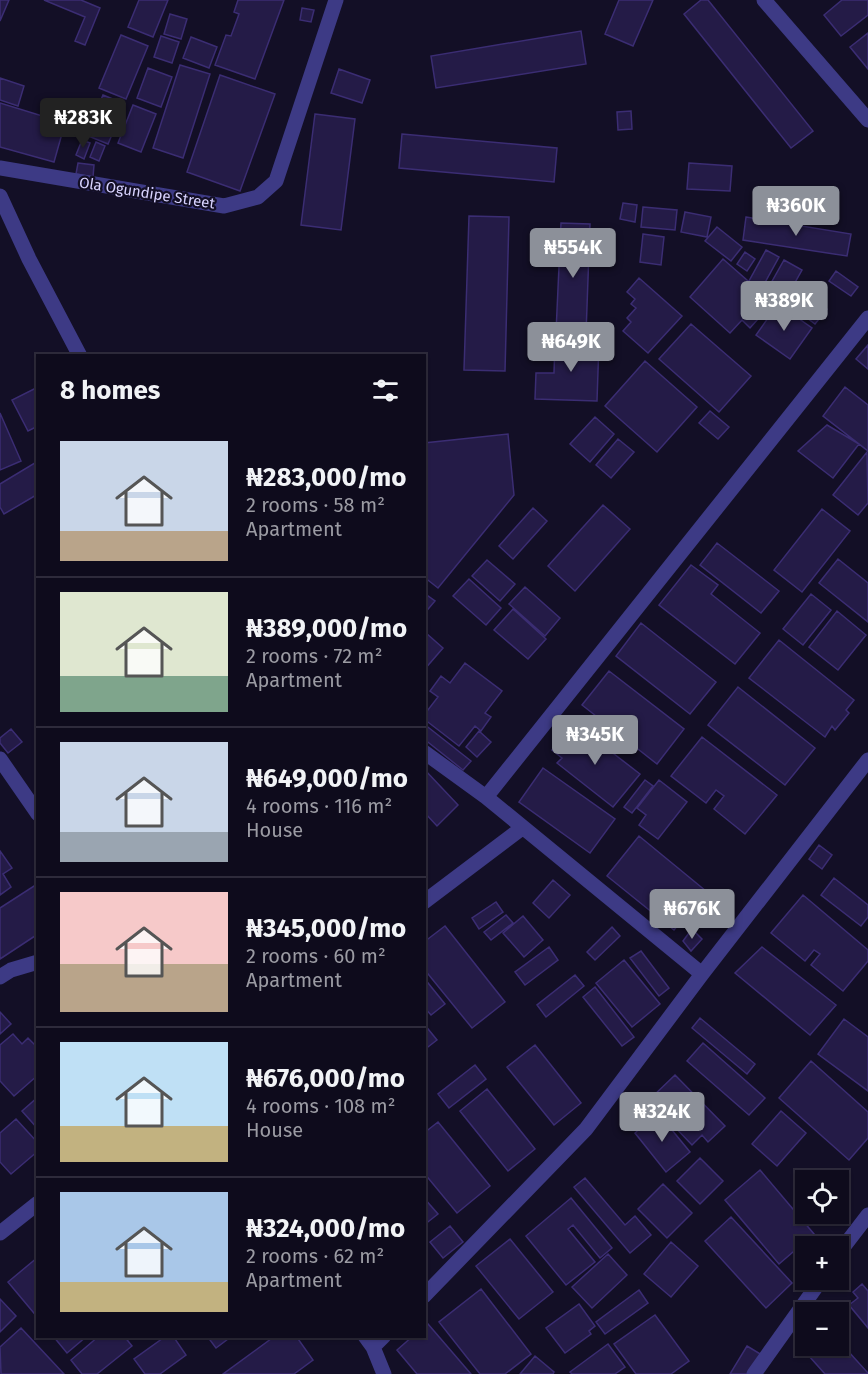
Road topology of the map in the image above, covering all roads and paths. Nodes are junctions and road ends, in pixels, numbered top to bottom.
1 (336, 0) edge
2 (764, 0) edge
3 (868, 120) edge
4 (0, 168) edge
5 (0, 196) edge
6 (868, 318) edge
7 (79, 354) edge
8 (426, 753) edge
9 (0, 759) edge
10 (868, 760) edge
11 (486, 797) junction
12 (36, 811) edge
13 (522, 828) junction
14 (426, 900) edge
15 (36, 963) edge
16 (702, 974) junction
17 (0, 977) edge
18 (36, 1205) edge
19 (868, 1215) edge
20 (0, 1233) edge
21 (849, 1240) edge
22 (814, 1290) edge
23 (426, 1294) edge
24 (374, 1340) edge
25 (384, 1374) edge
26 (754, 1374) edge

1 - 4 street, Ola Ogundipe Street
2 - 3 street
5 - 7 street
6 - 11 street
8 - 11 street
9 - 12 street
10 - 16 street
11 - 13 street
13 - 14 street
13 - 16 street
15 - 17 street
16 - 23 street
18 - 20 street
19 - 21 street
22 - 26 street
24 - 25 street

